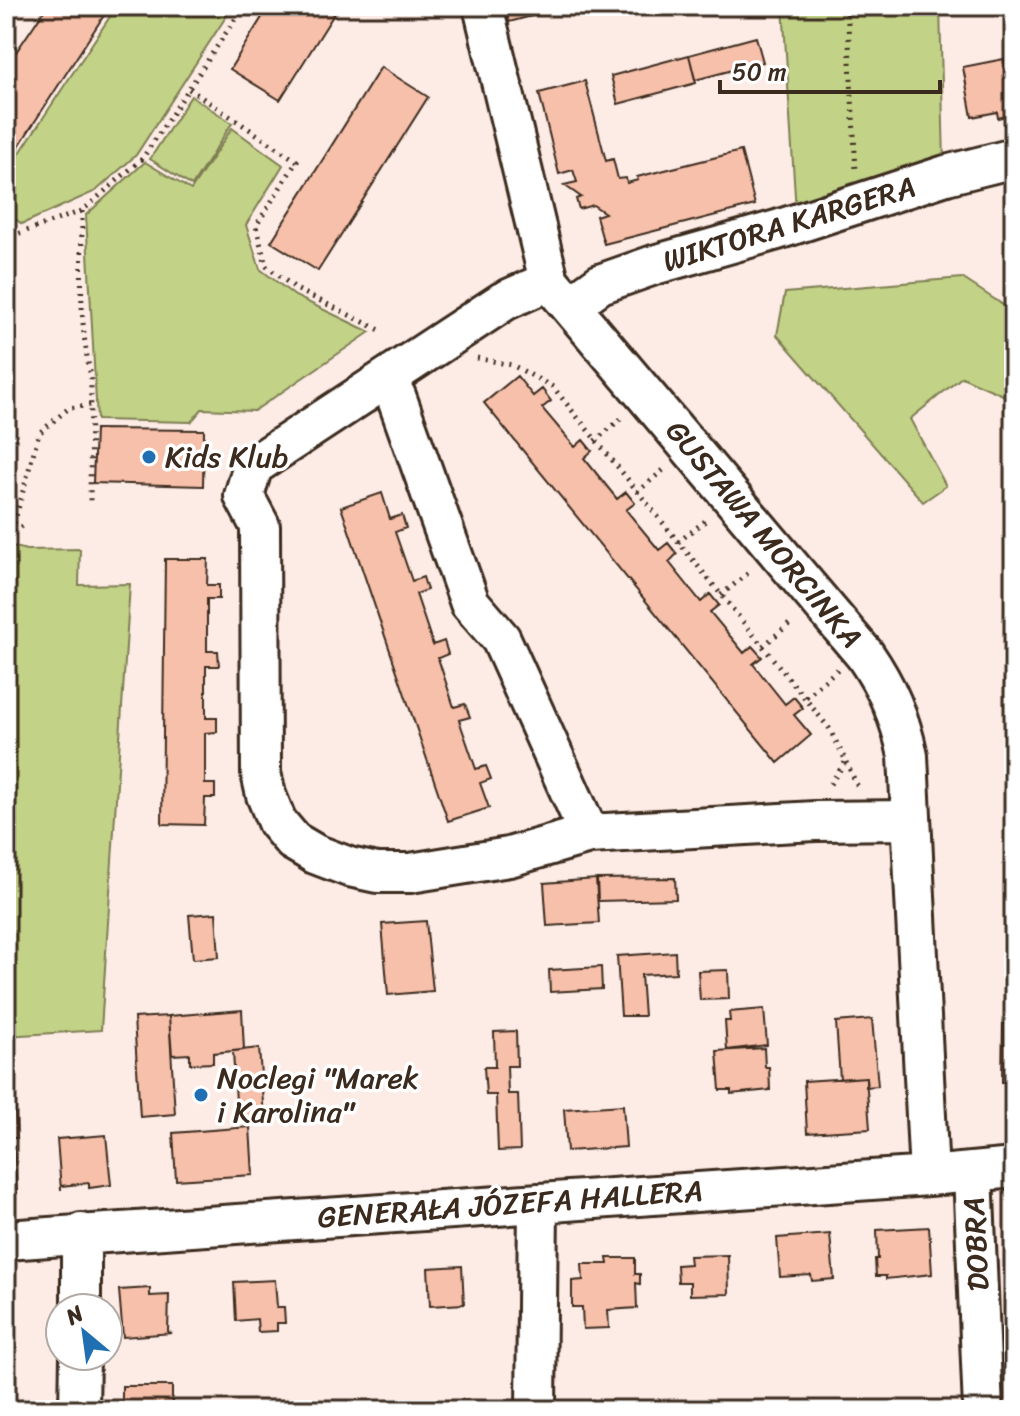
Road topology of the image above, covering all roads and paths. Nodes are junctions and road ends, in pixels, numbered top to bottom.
1 (20, 6) edge
2 (244, 6) edge
3 (483, 6) edge
4 (847, 6) edge
5 (6, 26) edge
6 (189, 89) junction
7 (1014, 158) edge
8 (858, 204) junction
9 (82, 211) junction
10 (6, 228) edge
11 (560, 293) junction
12 (380, 330) dead end
13 (471, 357) dead end
14 (384, 381) junction
15 (91, 405) junction
16 (633, 409) dead end
17 (595, 441) junction
18 (676, 460) dead end
19 (637, 492) junction
20 (90, 504) dead end
21 (718, 510) dead end
22 (26, 525) dead end
23 (9, 532) edge
24 (678, 542) junction
25 (762, 562) dead end
26 (721, 595) junction
27 (804, 613) dead end
28 (763, 646) junction
29 (845, 662) dead end
30 (806, 697) junction
31 (909, 820) junction
32 (815, 821) junction
33 (589, 834) junction
34 (1014, 1168) edge
35 (973, 1173) junction
36 (929, 1176) junction
37 (538, 1203) junction
38 (81, 1233) junction
39 (6, 1240) edge
40 (81, 1292) edge
41 (80, 1372) edge
42 (79, 1410) edge
43 (536, 1410) edge
44 (983, 1410) edge

1 - 5 path
2 - 6 path
3 - 11 street, GUSTAWA MORCINKA
4 - 8 path
6 - 9 path
6 - 12 path
7 - 8 street, WIKTORA KARGERA
8 - 11 street, WIKTORA KARGERA
9 - 10 path
9 - 15 path
11 - 14 street
11 - 31 street, GUSTAWA MORCINKA
13 - 17 path
14 - 33 street
14 - 33 street
15 - 20 path
15 - 23 path
16 - 17 path
17 - 19 path
18 - 19 path
19 - 24 path
21 - 24 path
22 - 23 path
24 - 26 path
25 - 26 path
26 - 28 path
27 - 28 path
28 - 30 path
29 - 30 path
30 - 32 path
31 - 32 street
31 - 36 street, GUSTAWA MORCINKA
32 - 33 street
34 - 35 street, GENERAŁA JÓZEFA HALLERA
35 - 36 street, GENERAŁA JÓZEFA HALLERA
35 - 44 street, DOBRA
36 - 37 street, GENERAŁA JÓZEFA HALLERA
37 - 38 street, GENERAŁA JÓZEFA HALLERA
37 - 43 street
38 - 39 street, GENERAŁA JÓZEFA HALLERA
38 - 40 street
41 - 42 street

